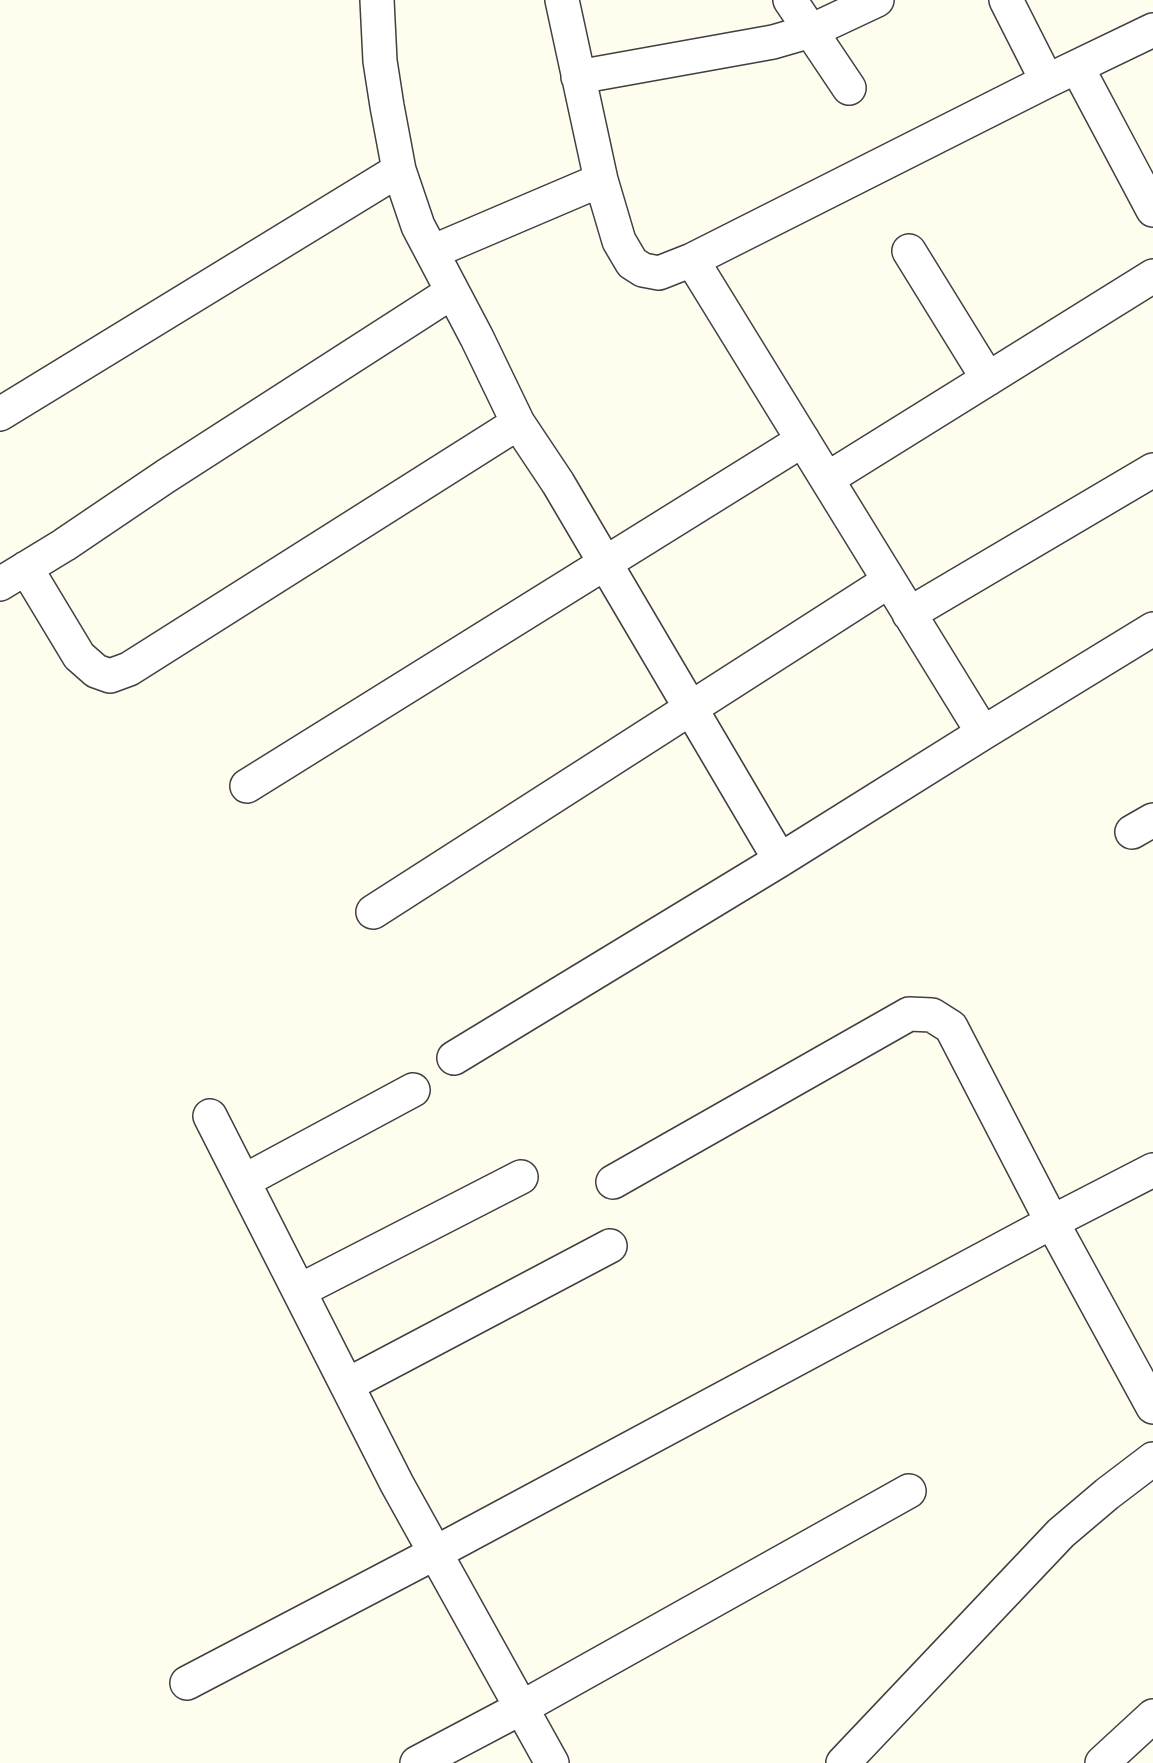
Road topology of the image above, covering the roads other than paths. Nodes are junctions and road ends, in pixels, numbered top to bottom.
1 (377, 0) edge
2 (562, 0) edge
3 (790, 0) edge
4 (877, 0) edge
5 (1006, 0) edge
6 (1153, 30) edge
7 (811, 31) junction
8 (1077, 67) junction
9 (578, 77) junction
10 (1047, 81) junction
11 (849, 88) dead end
12 (399, 170) junction
13 (601, 180) junction
14 (1153, 210) edge
15 (909, 250) dead end
16 (432, 252) junction
17 (692, 260) junction
18 (1153, 276) edge
19 (452, 292) junction
20 (988, 379) junction
21 (0, 414) edge
22 (518, 423) junction
23 (803, 441) junction
24 (1153, 470) edge
25 (827, 479) junction
26 (604, 563) junction
27 (13, 576) edge
28 (889, 581) junction
29 (909, 614) junction
30 (1153, 629) edge
31 (690, 708) junction
32 (982, 734) junction
33 (247, 786) dead end
34 (780, 861) junction
35 (373, 912) dead end
36 (454, 1058) dead end
37 (413, 1090) dead end
38 (210, 1116) dead end
39 (1153, 1170) edge
40 (521, 1177) dead end
41 (244, 1180) junction
42 (613, 1182) dead end
43 (1052, 1222) junction
44 (610, 1246) dead end
45 (299, 1292) junction
46 (347, 1385) junction
47 (1153, 1407) edge
48 (1153, 1459) edge
49 (909, 1491) dead end
50 (435, 1553) junction
51 (187, 1683) dead end
52 (522, 1708) junction
53 (1153, 1716) edge
54 (417, 1763) edge
55 (552, 1763) edge
56 (843, 1763) edge
57 (1102, 1763) edge

1 - 12 street
2 - 9 street
3 - 7 street
4 - 7 street
5 - 10 street
6 - 8 street
7 - 9 street
7 - 11 street
8 - 10 street
8 - 14 street
9 - 13 street
10 - 17 street
12 - 16 street
12 - 21 street
13 - 16 street
13 - 17 street
15 - 20 street
16 - 19 street
17 - 23 street
18 - 20 street
19 - 22 street
19 - 27 street
20 - 25 street
22 - 26 street
22 - 27 street
23 - 25 street
23 - 26 street
24 - 29 street
25 - 28 street
26 - 31 street
26 - 33 street
28 - 29 street
28 - 31 street
29 - 32 street
30 - 32 street
31 - 34 street
31 - 35 street
32 - 34 street
34 - 36 street
37 - 41 street
38 - 41 street
39 - 43 street
40 - 45 street
41 - 45 street
42 - 43 street
43 - 47 street
43 - 50 street
44 - 46 street
45 - 46 street
46 - 50 street
48 - 56 street
49 - 52 street
50 - 51 street
50 - 52 street
52 - 54 street
52 - 55 street
53 - 57 street

